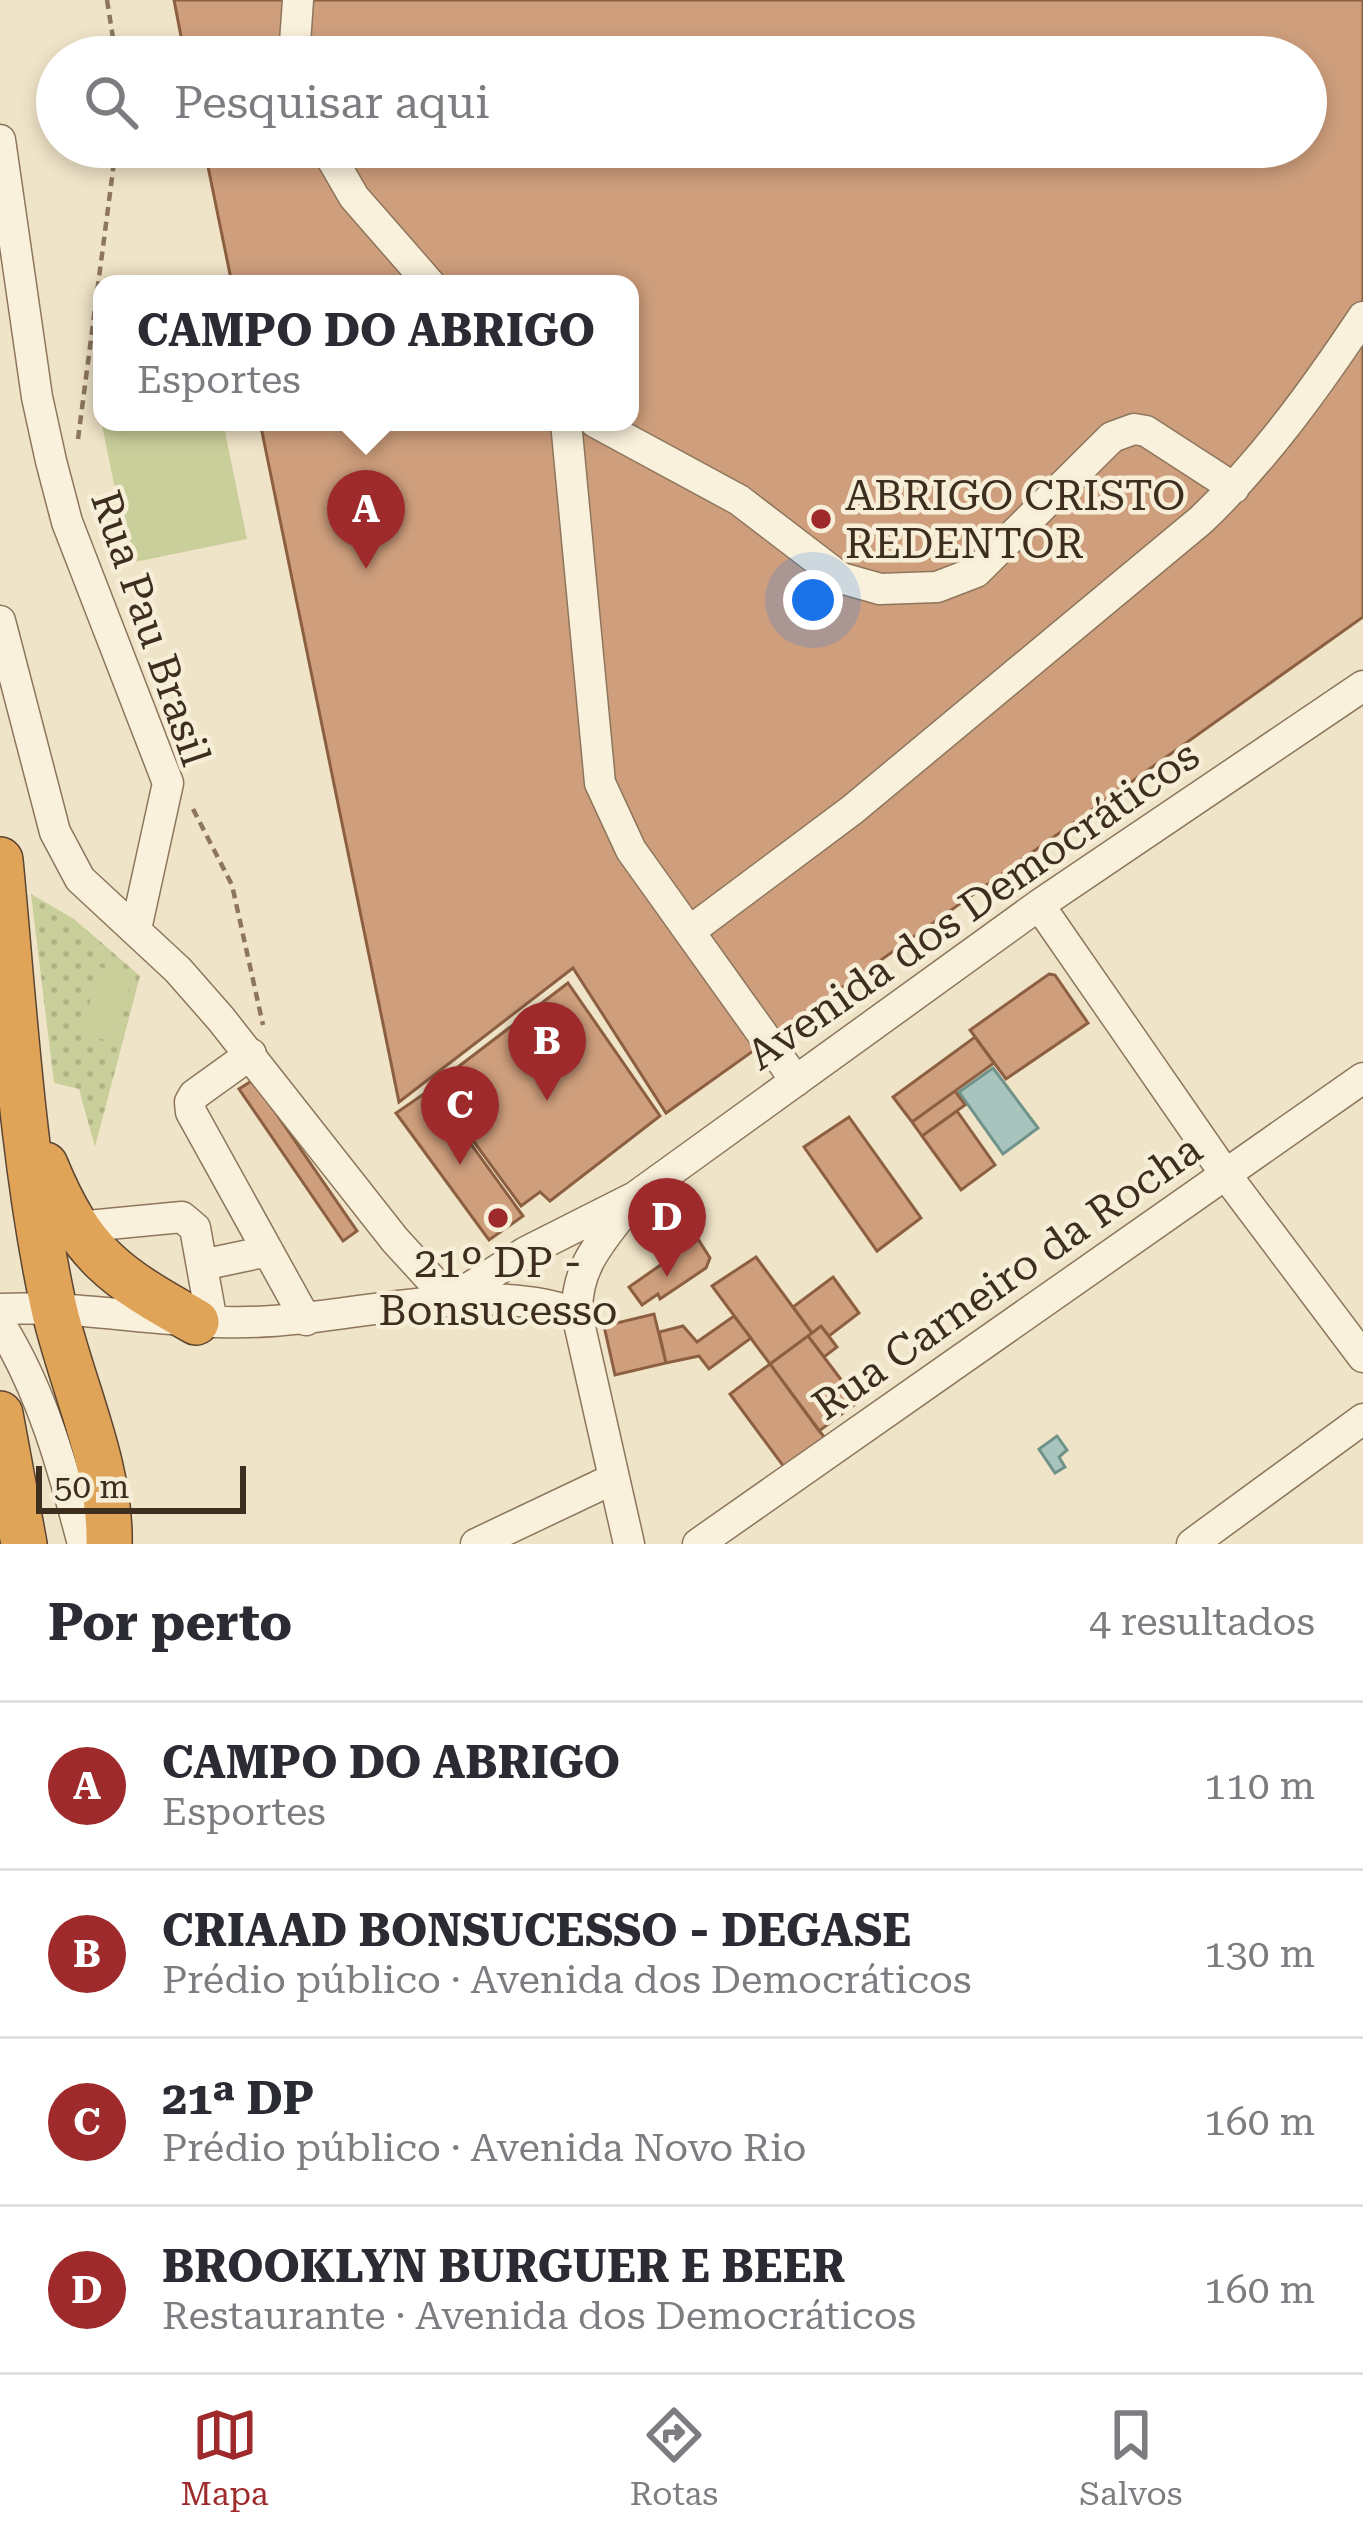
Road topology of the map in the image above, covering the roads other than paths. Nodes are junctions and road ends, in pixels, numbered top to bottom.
1 (298, 0) edge
2 (295, 36) edge
3 (0, 140) edge
4 (337, 168) edge
5 (422, 275) edge
6 (1363, 317) edge
7 (567, 431) edge
8 (612, 431) edge
9 (1234, 488) junction
10 (0, 621) edge
11 (1363, 686) edge
12 (0, 860) edge
13 (1039, 905) junction
14 (136, 929) junction
15 (690, 931) junction
16 (258, 1042) junction
17 (1363, 1078) edge
18 (796, 1081) junction
19 (25, 1116) junction
20 (1226, 1175) junction
21 (635, 1197) junction
22 (77, 1227) junction
23 (268, 1251) junction
24 (202, 1264) junction
25 (450, 1300) junction
26 (54, 1307) junction
27 (0, 1310) edge
28 (577, 1314) junction
29 (306, 1320) junction
30 (204, 1322) junction
31 (0, 1324) edge
32 (1363, 1357) edge
33 (0, 1414) edge
34 (1363, 1419) edge
35 (613, 1479) junction
36 (104, 1539) edge
37 (24, 1544) edge
38 (476, 1544) edge
39 (628, 1544) edge
40 (698, 1544) edge
41 (1192, 1544) edge

1 - 2 street
3 - 14 street, Rua Pau Brasil
4 - 5 street
6 - 9 street
7 - 15 street
8 - 9 street
9 - 15 street
10 - 14 street
11 - 13 street, Avenida dos Democráticos
12 - 19 highway
13 - 18 street, Avenida dos Democráticos
13 - 20 street
14 - 16 street
15 - 18 street
16 - 23 street
16 - 25 street
17 - 20 street, Rua Carneiro da Rocha
18 - 21 street, Avenida dos Democráticos
19 - 22 highway
19 - 26 highway
20 - 32 street
20 - 40 street, Rua Carneiro da Rocha
21 - 25 street, Avenida dos Democráticos
21 - 28 street, Avenida dos Democráticos
22 - 24 street
22 - 30 highway
23 - 24 street
23 - 29 street
24 - 30 street
25 - 28 street, Avenida dos Democráticos
25 - 29 street, Avenida dos Democráticos
26 - 27 street, Avenida dos Democráticos
26 - 30 street, Avenida dos Democráticos
26 - 36 highway
28 - 35 street
29 - 30 street, Avenida dos Democráticos
31 - 36 street
33 - 37 highway
34 - 41 street
35 - 38 street
35 - 39 street

